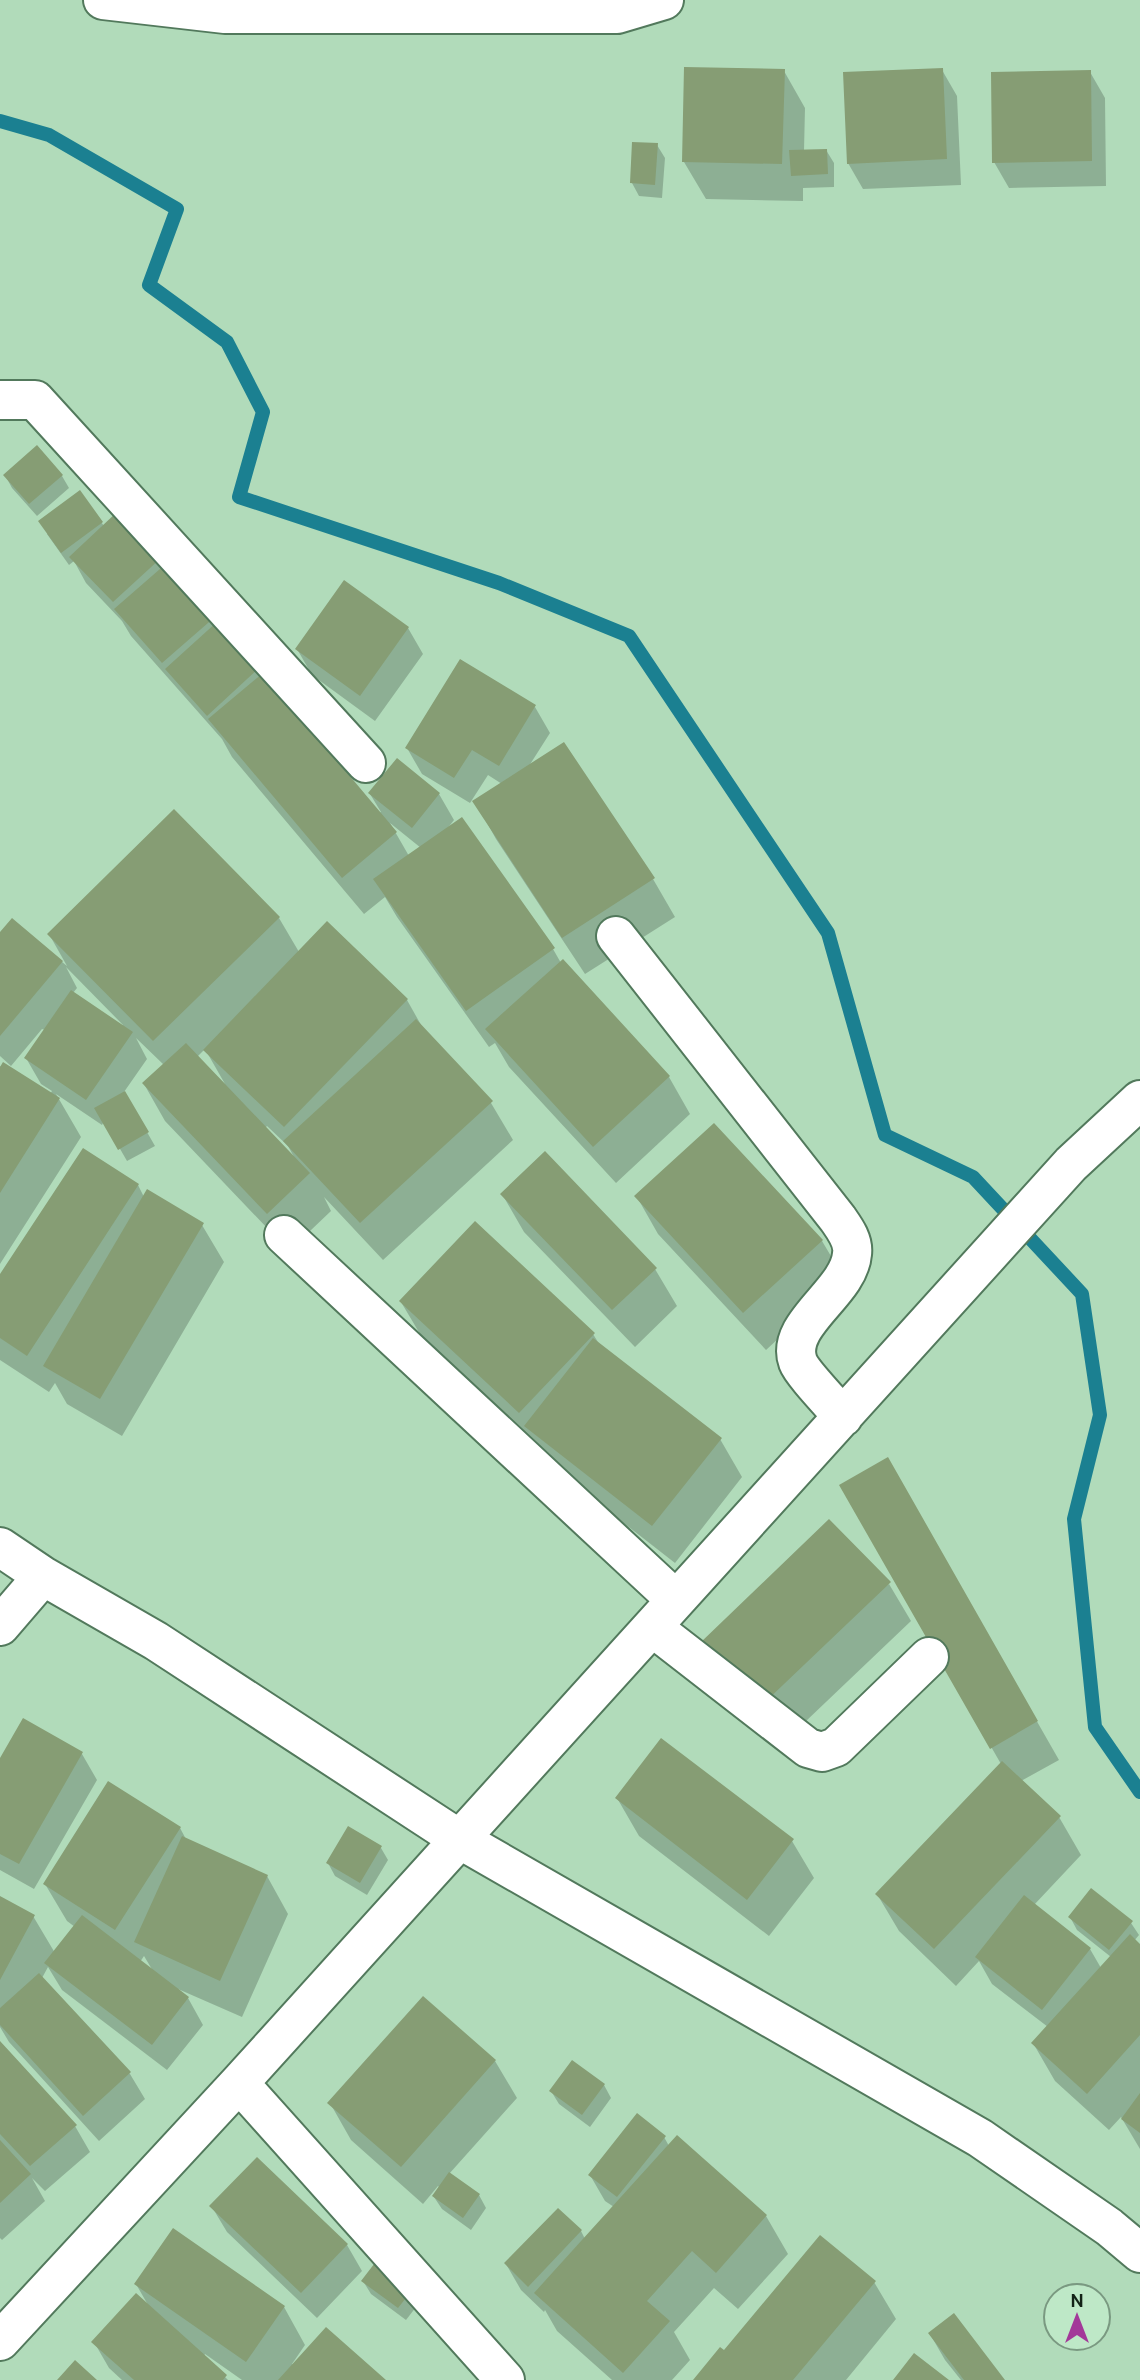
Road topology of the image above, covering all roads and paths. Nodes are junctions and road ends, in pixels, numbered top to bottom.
1 (103, 0) edge
2 (664, 0) edge
3 (334, 7) edge
4 (484, 7) edge
5 (0, 400) edge
6 (366, 763) dead end
7 (616, 936) dead end
8 (1140, 1100) edge
9 (284, 1235) dead end
10 (851, 1408) junction
11 (0, 1547) edge
12 (43, 1576) junction
13 (664, 1614) junction
14 (0, 1626) edge
15 (929, 1657) dead end
16 (459, 1839) junction
17 (239, 2083) junction
18 (1140, 2253) edge
19 (0, 2341) edge
20 (492, 2375) edge

1 - 3 street
2 - 4 street
3 - 4 street
5 - 6 street
7 - 10 street
8 - 10 street
9 - 13 street
10 - 13 street
11 - 12 street
12 - 14 street
12 - 16 street
13 - 15 street
13 - 16 street
16 - 17 street
16 - 18 street
17 - 19 street
17 - 20 street

